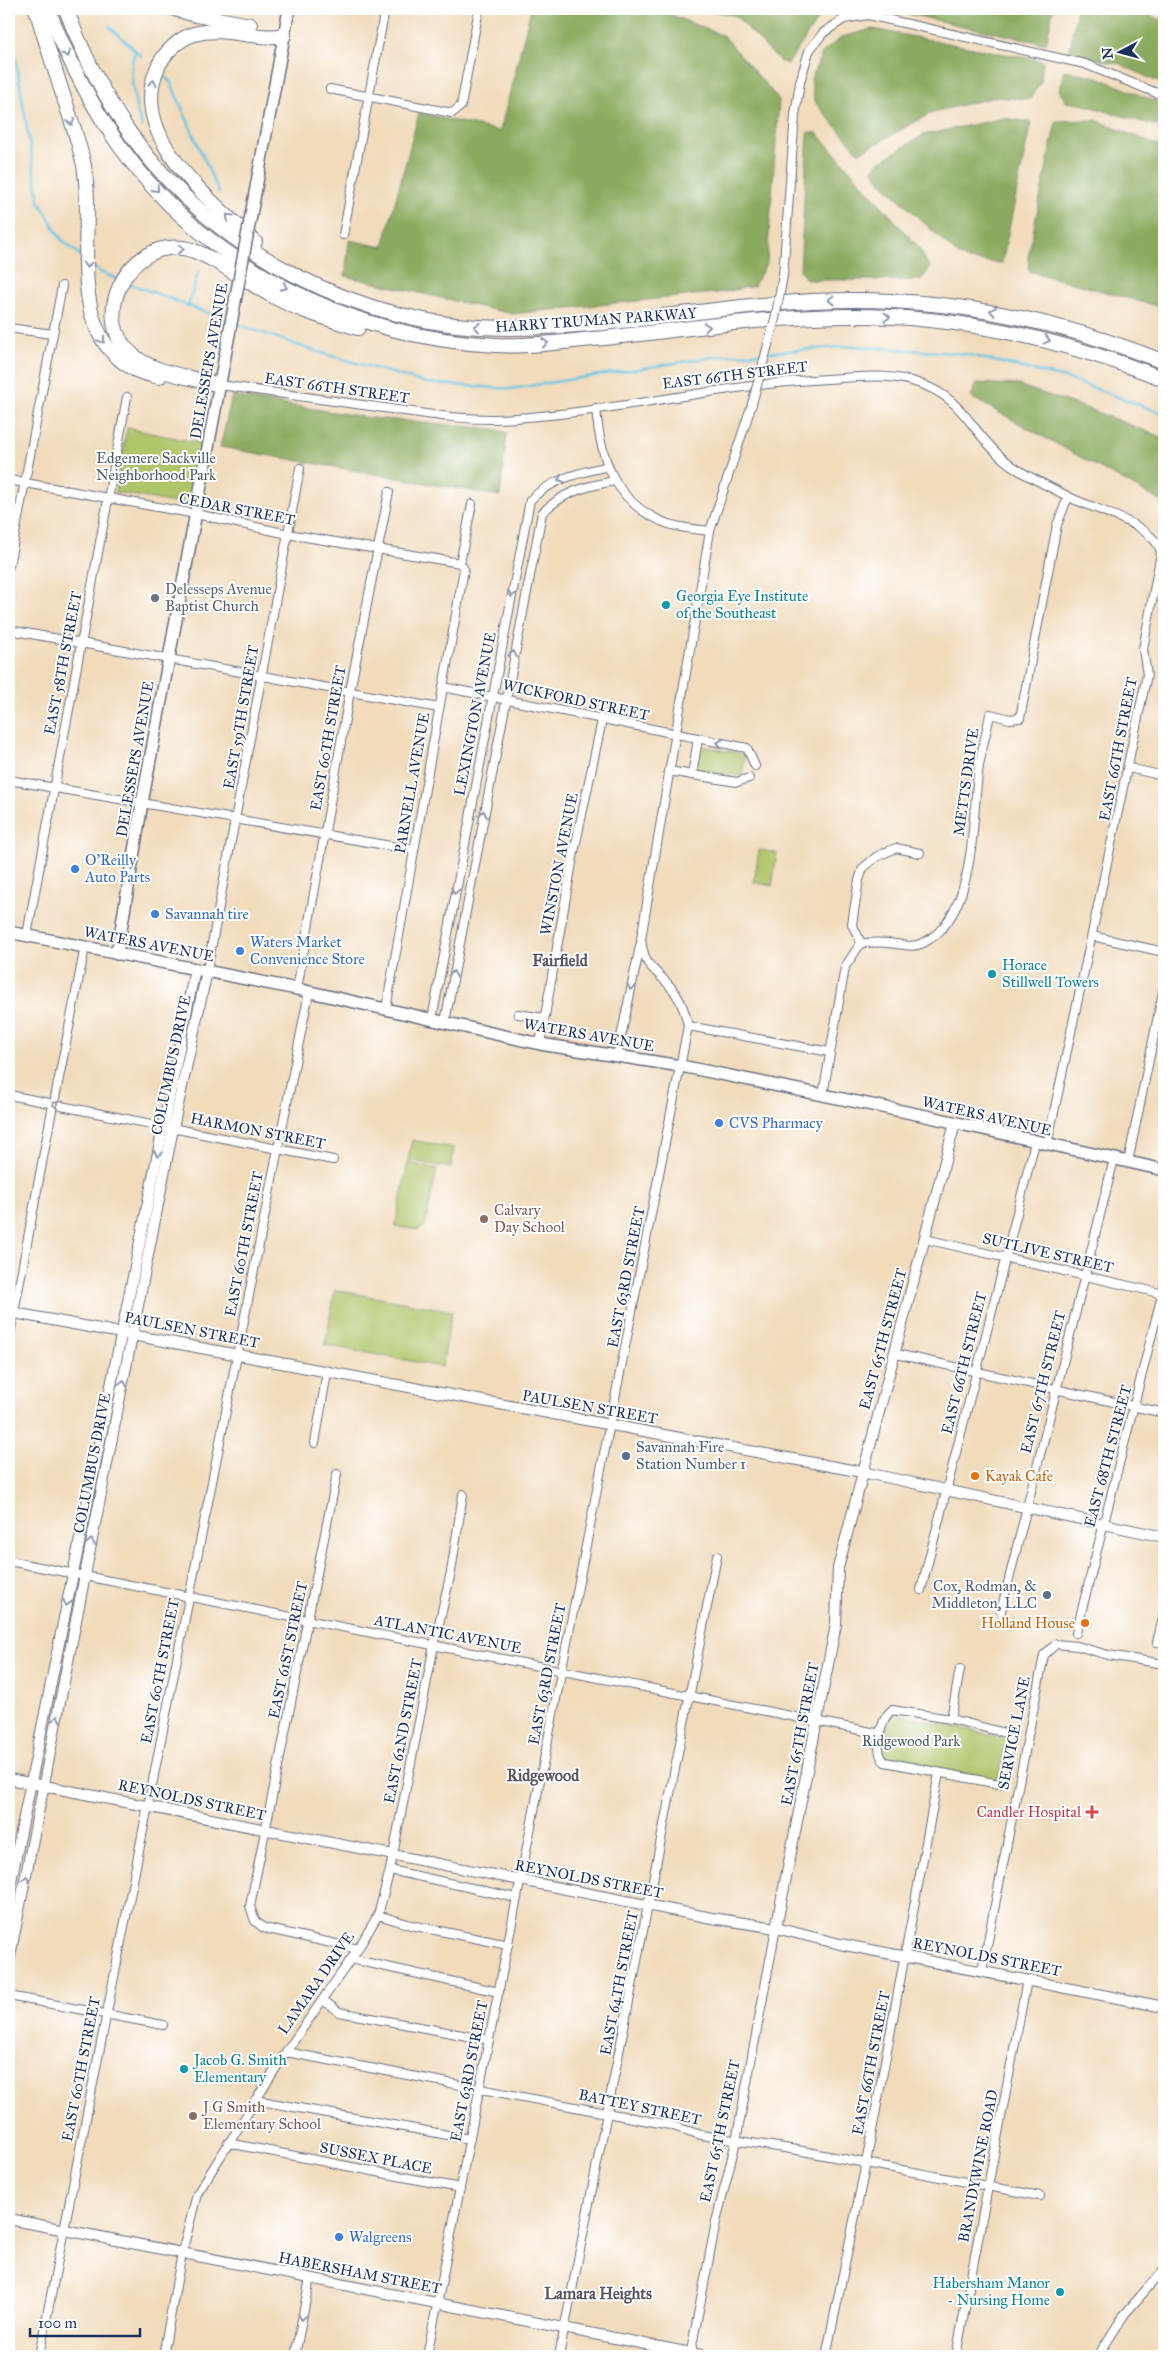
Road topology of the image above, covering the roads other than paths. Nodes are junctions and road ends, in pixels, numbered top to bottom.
1 (36, 9) edge
2 (48, 9) edge
3 (66, 9) edge
4 (175, 9) edge
5 (289, 9) edge
6 (385, 9) edge
7 (479, 9) edge
8 (284, 34) junction
9 (330, 89) dead end
10 (368, 96) junction
11 (1164, 96) edge
12 (342, 236) dead end
13 (62, 286) dead end
14 (324, 289) junction
15 (1040, 321) junction
16 (9, 328) edge
17 (52, 334) junction
18 (497, 345) junction
19 (1164, 354) edge
20 (1164, 362) edge
21 (1164, 379) edge
22 (220, 385) junction
23 (127, 397) dead end
24 (596, 408) junction
25 (608, 466) junction
26 (300, 468) dead end
27 (9, 480) edge
28 (615, 481) junction
29 (25, 483) junction
30 (388, 492) dead end
31 (1068, 497) junction
32 (108, 498) junction
33 (472, 504) dead end
34 (196, 514) junction
35 (525, 519) junction
36 (539, 522) junction
37 (710, 531) junction
38 (288, 534) junction
39 (379, 550) junction
40 (460, 563) junction
41 (9, 566) edge
42 (9, 630) edge
43 (82, 643) junction
44 (169, 658) junction
45 (262, 676) junction
46 (443, 687) junction
47 (350, 691) junction
48 (492, 697) junction
49 (504, 700) junction
50 (439, 708) junction
51 (602, 720) junction
52 (674, 734) junction
53 (698, 739) junction
54 (755, 766) dead end
55 (1129, 768) junction
56 (668, 771) junction
57 (692, 775) junction
58 (1164, 776) edge
59 (750, 778) dead end
60 (9, 780) edge
61 (53, 788) junction
62 (142, 803) junction
63 (236, 819) junction
64 (324, 834) junction
65 (414, 850) junction
66 (920, 852) dead end
67 (461, 860) junction
68 (474, 862) junction
69 (9, 932) edge
70 (27, 935) junction
71 (1092, 936) junction
72 (641, 939) junction
73 (861, 943) junction
74 (85, 947) junction
75 (1164, 952) edge
76 (117, 954) junction
77 (195, 969) junction
78 (207, 971) junction
79 (1164, 987) edge
80 (297, 989) junction
81 (308, 992) junction
82 (386, 1009) junction
83 (518, 1014) dead end
84 (544, 1018) junction
85 (432, 1019) junction
86 (445, 1022) junction
87 (688, 1026) junction
88 (540, 1044) junction
89 (830, 1052) junction
90 (617, 1056) junction
91 (681, 1066) junction
92 (9, 1095) edge
93 (823, 1095) junction
94 (52, 1104) junction
95 (955, 1123) junction
96 (168, 1127) junction
97 (1035, 1142) junction
98 (1048, 1145) junction
99 (277, 1149) junction
100 (1114, 1159) junction
101 (333, 1160) dead end
102 (1128, 1162) junction
103 (1164, 1170) edge
104 (925, 1240) junction
105 (1005, 1258) junction
106 (1084, 1276) junction
107 (1164, 1291) edge
108 (11, 1312) edge
109 (122, 1332) junction
110 (133, 1334) junction
111 (9, 1339) edge
112 (237, 1354) junction
113 (896, 1354) junction
114 (327, 1372) junction
115 (976, 1372) junction
116 (1056, 1389) junction
117 (1135, 1407) junction
118 (1164, 1413) edge
119 (610, 1426) junction
120 (314, 1443) dead end
121 (862, 1472) junction
122 (338, 1474) dead end
123 (946, 1490) junction
124 (462, 1494) dead end
125 (1026, 1507) junction
126 (1104, 1524) junction
127 (1164, 1537) edge
128 (717, 1556) dead end
129 (9, 1561) edge
130 (74, 1574) junction
131 (85, 1576) junction
132 (921, 1590) dead end
133 (189, 1597) junction
134 (1001, 1611) dead end
135 (1164, 1614) edge
136 (308, 1620) junction
137 (1076, 1632) dead end
138 (1157, 1642) dead end
139 (434, 1645) junction
140 (1164, 1664) edge
141 (960, 1669) dead end
142 (562, 1670) junction
143 (690, 1695) junction
144 (951, 1719) junction
145 (818, 1722) junction
146 (881, 1734) junction
147 (939, 1774) junction
148 (9, 1779) edge
149 (29, 1783) junction
150 (45, 1785) junction
151 (147, 1808) junction
152 (265, 1831) junction
153 (392, 1856) junction
154 (390, 1870) junction
155 (520, 1881) junction
156 (9, 1891) edge
157 (517, 1898) junction
158 (648, 1906) junction
159 (378, 1915) junction
160 (776, 1928) junction
161 (508, 1945) junction
162 (358, 1949) junction
163 (906, 1956) junction
164 (351, 1960) junction
165 (9, 1961) edge
166 (982, 1971) junction
167 (1027, 1980) junction
168 (498, 1992) junction
169 (9, 1996) edge
170 (323, 2000) junction
171 (1164, 2007) edge
172 (106, 2014) junction
173 (163, 2025) dead end
174 (489, 2040) junction
175 (286, 2052) junction
176 (479, 2089) junction
177 (255, 2100) junction
178 (607, 2113) junction
179 (470, 2139) junction
180 (736, 2141) junction
181 (228, 2142) junction
182 (866, 2163) junction
183 (988, 2186) junction
184 (460, 2188) junction
185 (1040, 2196) dead end
186 (9, 2219) edge
187 (64, 2230) junction
188 (182, 2253) junction
189 (1164, 2269) edge
190 (310, 2278) junction
191 (437, 2303) junction
192 (565, 2328) junction
193 (691, 2355) edge
194 (39, 2356) edge
195 (163, 2356) edge
196 (295, 2356) edge
197 (427, 2356) edge
198 (559, 2356) edge
199 (706, 2356) edge
200 (826, 2356) edge
201 (956, 2356) edge
202 (1098, 2356) edge

1 -> 22 highway
2 -> 18 highway, HARRY TRUMAN PARKWAY
3 - 14 highway, HARRY TRUMAN PARKWAY
4 - 8 highway
5 - 8 main road, DELESSEPS AVENUE
6 - 10 street
7 - 10 street
14 -> 8 highway
8 - 22 main road, DELESSEPS AVENUE, bridge
9 - 10 street
10 - 12 street
11 - 37 street, bridge
13 - 17 street
15 -> 14 highway, HARRY TRUMAN PARKWAY
15 - 19 highway
15 - 20 highway, HARRY TRUMAN PARKWAY
16 - 17 street
17 - 29 street
18 -> 21 highway, HARRY TRUMAN PARKWAY
22 -> 18 highway
22 - 24 street, EAST 66TH STREET
22 - 34 main road, DELESSEPS AVENUE
23 - 32 street, EAST 58TH STREET
24 - 25 street
24 - 31 street, EAST 66TH STREET
25 - 28 street
25 -> 35 street, LEXINGTON AVENUE
26 - 38 street, EAST 59TH STREET
27 - 29 street, CEDAR STREET
28 - 36 street, LEXINGTON AVENUE
28 - 37 street
29 - 32 street, CEDAR STREET
29 - 41 street
30 - 39 street, EAST 60TH STREET
31 - 55 street, EAST 66TH STREET
31 - 73 street, METTS DRIVE
32 - 34 street, CEDAR STREET
32 - 43 street, EAST 58TH STREET
33 - 40 street, PARNELL AVENUE
34 - 38 street, CEDAR STREET
34 - 44 main road, DELESSEPS AVENUE
35 - 36 street
35 -> 48 street, LEXINGTON AVENUE
49 -> 36 street, LEXINGTON AVENUE
37 - 52 street
38 - 39 street, CEDAR STREET
38 - 45 street, EAST 59TH STREET
39 - 40 street, CEDAR STREET
39 - 47 street, EAST 60TH STREET
40 - 46 street, PARNELL AVENUE
42 - 43 street
43 - 44 street
43 - 61 street, EAST 58TH STREET
44 - 45 street
44 - 62 main road, DELESSEPS AVENUE
45 - 47 street
45 - 63 street, EAST 59TH STREET
46 - 48 street, WICKFORD STREET
46 - 50 street, PARNELL AVENUE
47 - 50 street
47 - 64 street, EAST 60TH STREET
48 - 49 street, WICKFORD STREET
48 - 67 street, LEXINGTON AVENUE
49 - 51 street, WICKFORD STREET
68 -> 49 street, LEXINGTON AVENUE
50 - 65 street, PARNELL AVENUE
51 - 52 street, WICKFORD STREET
51 - 84 street, WINSTON AVENUE
52 - 53 street, WICKFORD STREET
52 - 56 street
54 -> 53 street, WICKFORD STREET
53 - 57 street
55 - 58 street
55 - 71 street, EAST 66TH STREET
56 - 57 street
56 - 72 street
57 - 59 street
60 - 61 street
61 - 62 street
61 - 70 street, EAST 58TH STREET
62 - 63 street
62 - 76 main road, DELESSEPS AVENUE
63 - 64 street
63 - 78 street, EAST 59TH STREET
64 - 65 street
64 - 80 street, EAST 60TH STREET
65 - 82 street, PARNELL AVENUE
66 - 73 street
67 - 68 street
67 -> 85 street, LEXINGTON AVENUE
86 -> 68 street, LEXINGTON AVENUE
69 - 70 main road, WATERS AVENUE
70 - 74 main road, WATERS AVENUE
71 - 75 street
71 - 98 street, EAST 66TH STREET
72 - 87 street
72 -> 90 street
73 - 89 street
74 - 76 main road, WATERS AVENUE
74 - 94 street
76 - 77 main road, WATERS AVENUE
77 - 78 main road, WATERS AVENUE
77 - 96 street, COLUMBUS DRIVE
78 - 80 main road, WATERS AVENUE
78 - 96 street, COLUMBUS DRIVE
79 - 102 street
80 - 81 main road, WATERS AVENUE
81 - 82 main road, WATERS AVENUE
81 - 99 street, EAST 60TH STREET
82 - 85 main road, WATERS AVENUE
83 - 84 street
84 - 88 street, WINSTON AVENUE
85 - 86 main road, WATERS AVENUE
86 - 88 main road, WATERS AVENUE
87 - 89 street
87 - 91 street, EAST 63RD STREET
88 - 90 main road, WATERS AVENUE
89 - 93 street
90 - 91 main road, WATERS AVENUE
91 - 93 main road, WATERS AVENUE
91 - 119 street, EAST 63RD STREET
92 - 94 street
93 - 95 main road, WATERS AVENUE
94 - 96 street, HARMON STREET
94 - 108 street
95 - 97 main road, WATERS AVENUE
95 - 104 street, EAST 65TH STREET
96 - 99 street, HARMON STREET
96 -> 109 street, COLUMBUS DRIVE
96 - 110 street, COLUMBUS DRIVE
97 - 98 main road, WATERS AVENUE
97 - 105 street, EAST 66TH STREET
98 - 100 main road, WATERS AVENUE
99 - 101 street, HARMON STREET
99 - 112 street, EAST 60TH STREET
100 - 102 main road, WATERS AVENUE
100 - 106 street, EAST 67TH STREET
102 - 103 main road, WATERS AVENUE
104 - 105 street, SUTLIVE STREET
104 - 113 street, EAST 65TH STREET
105 - 106 street, SUTLIVE STREET
105 - 115 street, EAST 66TH STREET
106 - 107 street, SUTLIVE STREET
106 - 116 street, EAST 67TH STREET
107 - 117 street, EAST 68TH STREET
108 - 109 street, PAULSEN STREET
108 - 111 street
109 - 110 street, PAULSEN STREET
109 - 130 street, COLUMBUS DRIVE
110 - 112 street, PAULSEN STREET
131 -> 110 street, COLUMBUS DRIVE
112 - 114 street, PAULSEN STREET
112 - 133 street, EAST 60TH STREET
113 - 115 street
113 - 121 street, EAST 65TH STREET
114 - 119 street, PAULSEN STREET
114 - 120 street
115 - 116 street
115 - 123 street, EAST 66TH STREET
116 - 117 street
116 - 125 street, EAST 67TH STREET
117 - 118 street
117 - 126 street, EAST 68TH STREET
119 - 121 street, PAULSEN STREET
119 - 142 street, EAST 63RD STREET
121 - 123 street, PAULSEN STREET
121 - 145 street, EAST 65TH STREET
122 - 136 street, EAST 61ST STREET
123 - 125 street, PAULSEN STREET
123 - 132 street, EAST 66TH STREET
124 - 139 street, EAST 62ND STREET
125 - 126 street, PAULSEN STREET
125 - 134 street, EAST 67TH STREET
126 - 127 street, PAULSEN STREET
126 - 137 street, EAST 68TH STREET
128 - 143 street, EAST 64TH STREET
129 - 130 street, ATLANTIC AVENUE
130 - 131 street, ATLANTIC AVENUE
130 -> 149 street, COLUMBUS DRIVE
131 - 133 street, ATLANTIC AVENUE
150 -> 131 street, COLUMBUS DRIVE
133 - 136 street, ATLANTIC AVENUE
133 - 151 street, EAST 60TH STREET
135 - 138 street
136 - 139 street, ATLANTIC AVENUE
136 - 152 street, EAST 61ST STREET
139 - 142 street, ATLANTIC AVENUE
139 - 153 street, EAST 62ND STREET
140 - 166 street, SERVICE LANE
141 - 144 street
142 - 143 street, ATLANTIC AVENUE
142 - 155 street, EAST 63RD STREET
143 - 145 street, ATLANTIC AVENUE
143 - 158 street, EAST 64TH STREET
144 - 146 street
144 - 147 street
145 - 146 street, ATLANTIC AVENUE
145 - 160 street, EAST 65TH STREET
146 - 147 street
147 - 163 street, EAST 66TH STREET
148 - 149 street, REYNOLDS STREET
149 - 150 street, REYNOLDS STREET
149 - 156 street, COLUMBUS DRIVE
150 - 151 street, REYNOLDS STREET
165 -> 150 street, COLUMBUS DRIVE
151 - 152 street, REYNOLDS STREET
151 - 172 street, EAST 60TH STREET
152 - 153 street, REYNOLDS STREET
152 - 162 street, EAST 61ST STREET
153 - 154 street, LAMARA DRIVE
153 - 155 street, REYNOLDS STREET
154 - 157 street
154 - 159 street, LAMARA DRIVE
155 - 157 street, EAST 63RD STREET
155 - 158 street, REYNOLDS STREET
157 - 161 street, EAST 63RD STREET
158 - 160 street, REYNOLDS STREET
158 - 178 street, EAST 64TH STREET
159 - 161 street
159 - 162 street, LAMARA DRIVE
160 - 163 street, REYNOLDS STREET
160 - 180 street, EAST 65TH STREET
161 - 168 street, EAST 63RD STREET
162 - 164 street, LAMARA DRIVE
163 - 166 street, REYNOLDS STREET
163 - 182 street, EAST 66TH STREET
164 - 168 street
164 - 170 street, LAMARA DRIVE
166 - 167 street, REYNOLDS STREET
167 - 171 street, REYNOLDS STREET
167 - 183 street, BRANDYWINE ROAD
168 - 174 street, EAST 63RD STREET
169 - 172 street
170 - 174 street
170 - 175 street, LAMARA DRIVE
172 - 173 street
172 - 187 street, EAST 60TH STREET
174 - 176 street, EAST 63RD STREET
175 - 176 street, BATTEY STREET
175 - 177 street, LAMARA DRIVE
176 - 178 street, BATTEY STREET
176 - 179 street, EAST 63RD STREET
177 - 179 street
177 - 181 street, LAMARA DRIVE
178 - 180 street, BATTEY STREET
178 - 192 street, EAST 64TH STREET
179 - 184 street, EAST 63RD STREET
180 - 182 street, BATTEY STREET
180 - 193 street, EAST 65TH STREET
181 - 184 street, SUSSEX PLACE
181 - 188 street, LAMARA DRIVE
182 - 183 street, BATTEY STREET
182 - 200 street, EAST 66TH STREET
183 - 185 street, BATTEY STREET
183 - 201 street, BRANDYWINE ROAD
184 - 191 street, EAST 63RD STREET
186 - 187 street, HABERSHAM STREET
187 - 188 street, HABERSHAM STREET
187 - 194 street, EAST 60TH STREET
188 - 190 street, HABERSHAM STREET
188 - 195 street
189 - 202 street
190 - 191 street, HABERSHAM STREET
190 -> 196 street
191 - 192 street, HABERSHAM STREET
191 - 197 street, EAST 63RD STREET
192 - 193 street, HABERSHAM STREET
192 - 198 street, EAST 64TH STREET
193 - 199 street, HABERSHAM STREET

